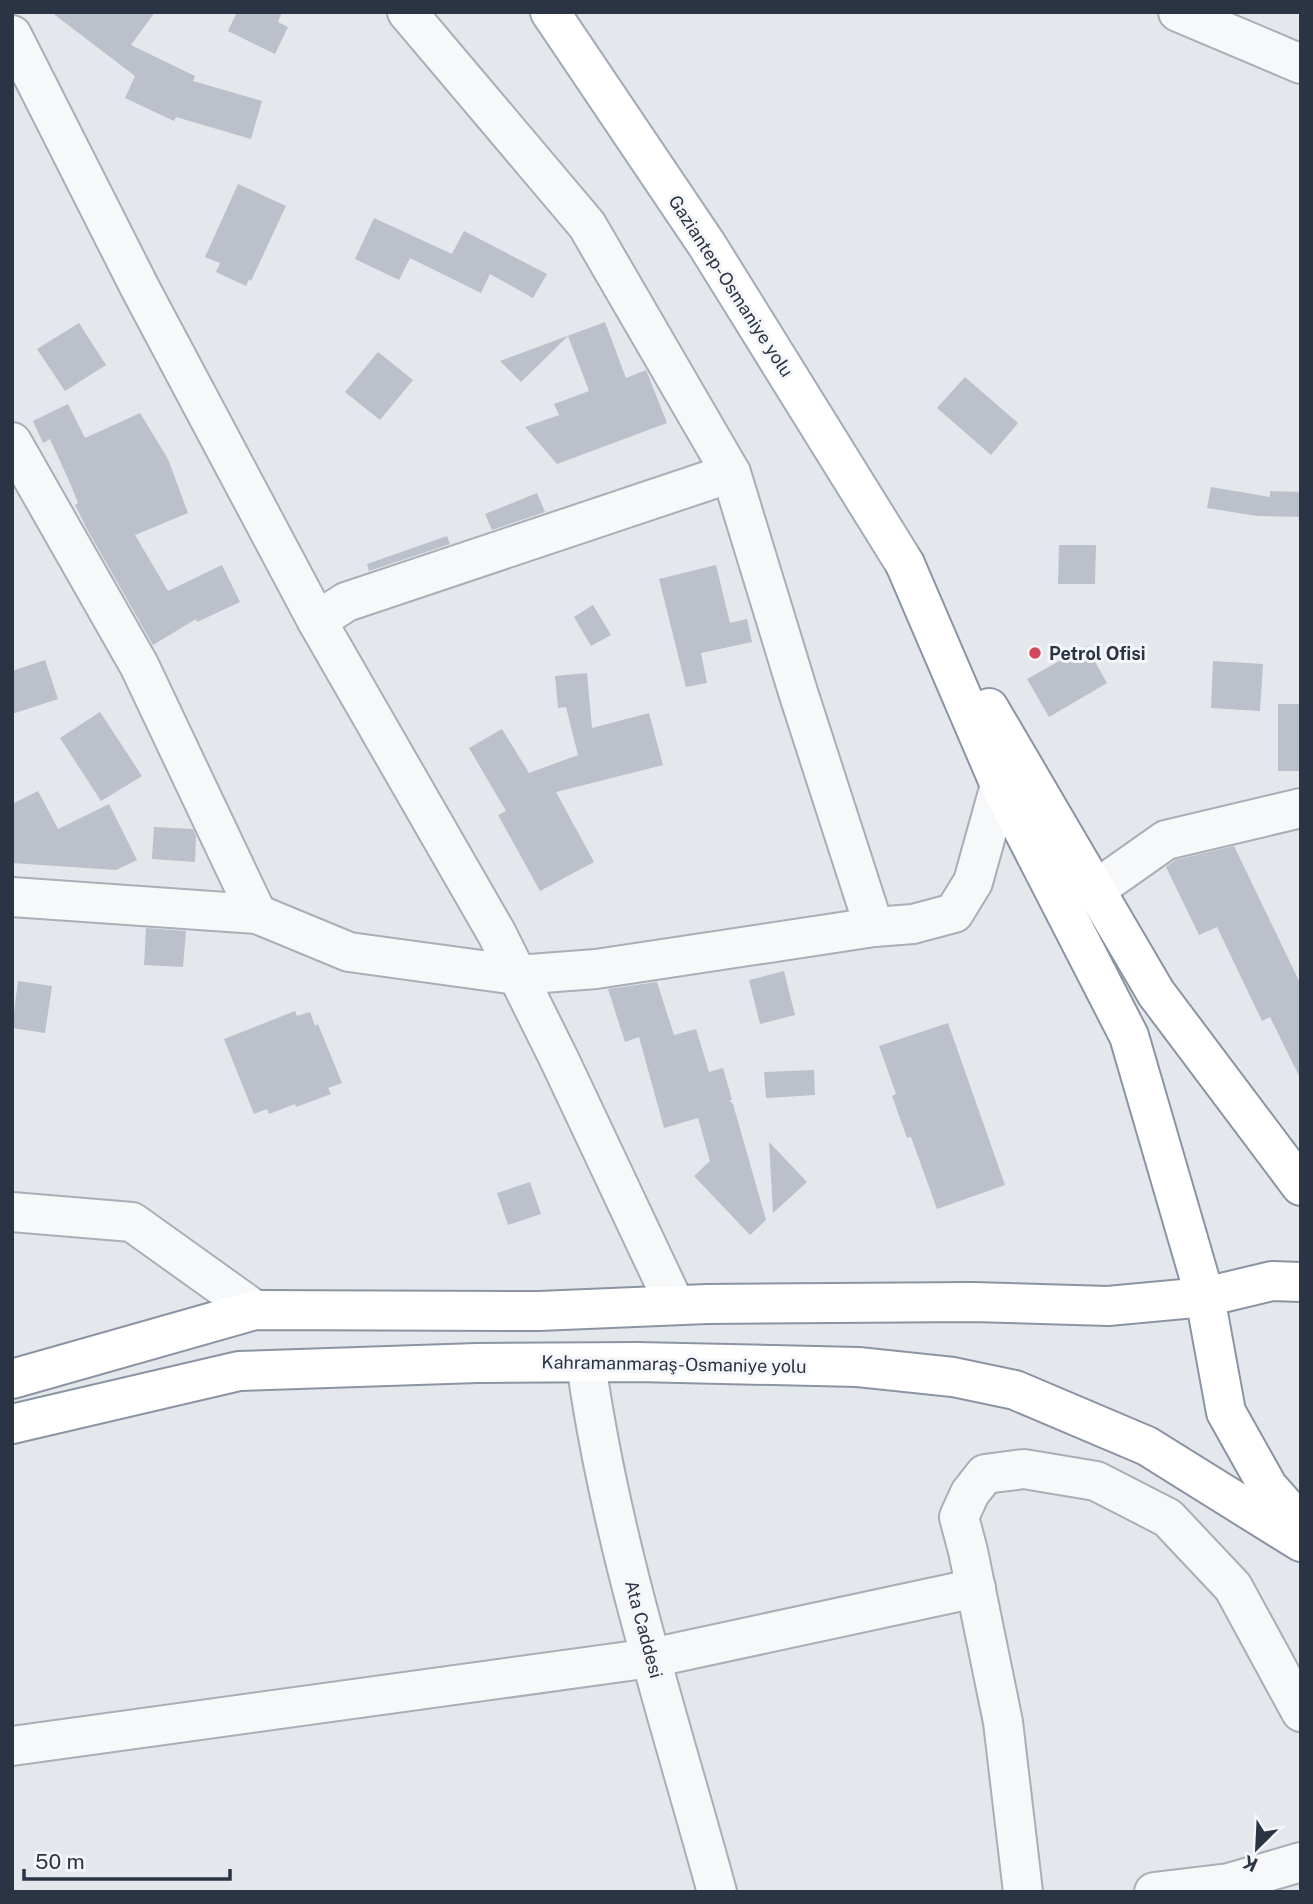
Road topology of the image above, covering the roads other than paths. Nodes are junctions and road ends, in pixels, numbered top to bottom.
1 (407, 12) edge
2 (550, 12) edge
3 (1178, 12) edge
4 (12, 35) edge
5 (1301, 64) edge
6 (12, 442) edge
7 (731, 473) junction
8 (905, 564) junction
9 (317, 621) junction
10 (1000, 785) junction
11 (1301, 808) edge
12 (1095, 890) junction
13 (12, 897) edge
14 (257, 914) junction
15 (874, 927) junction
16 (517, 975) junction
17 (1301, 1186) edge
18 (12, 1212) edge
19 (1301, 1282) edge
20 (1205, 1297) junction
21 (675, 1305) junction
22 (255, 1310) junction
23 (586, 1363) junction
24 (12, 1379) edge
25 (12, 1424) edge
26 (1301, 1524) edge
27 (1301, 1542) edge
28 (975, 1588) junction
29 (651, 1658) junction
30 (1301, 1712) edge
31 (12, 1746) edge
32 (1301, 1862) edge
33 (717, 1892) edge
34 (1023, 1892) edge
35 (1154, 1892) edge

1 - 7 street
2 - 8 main road, Gaziantep-Osmaniye yolu
3 - 5 street
4 - 9 street
6 - 14 street
7 - 9 street
7 - 15 street
8 - 10 main road
8 - 12 main road
9 - 16 street
10 - 15 street
10 - 20 main road
11 - 12 street
12 - 17 main road
13 - 14 street
14 - 16 street
15 - 16 street
16 - 21 street
18 - 22 street
19 - 20 main road
20 - 21 main road
20 - 26 main road
21 - 22 main road
22 - 24 main road
23 - 25 main road, Kahramanmaraş-Osmaniye yolu
23 - 27 main road, Kahramanmaraş-Osmaniye yolu
23 - 29 street, Ata Caddesi
28 - 29 street
28 - 30 street
28 - 34 street
29 - 31 street
29 - 33 street, Ata Caddesi
32 - 35 street

